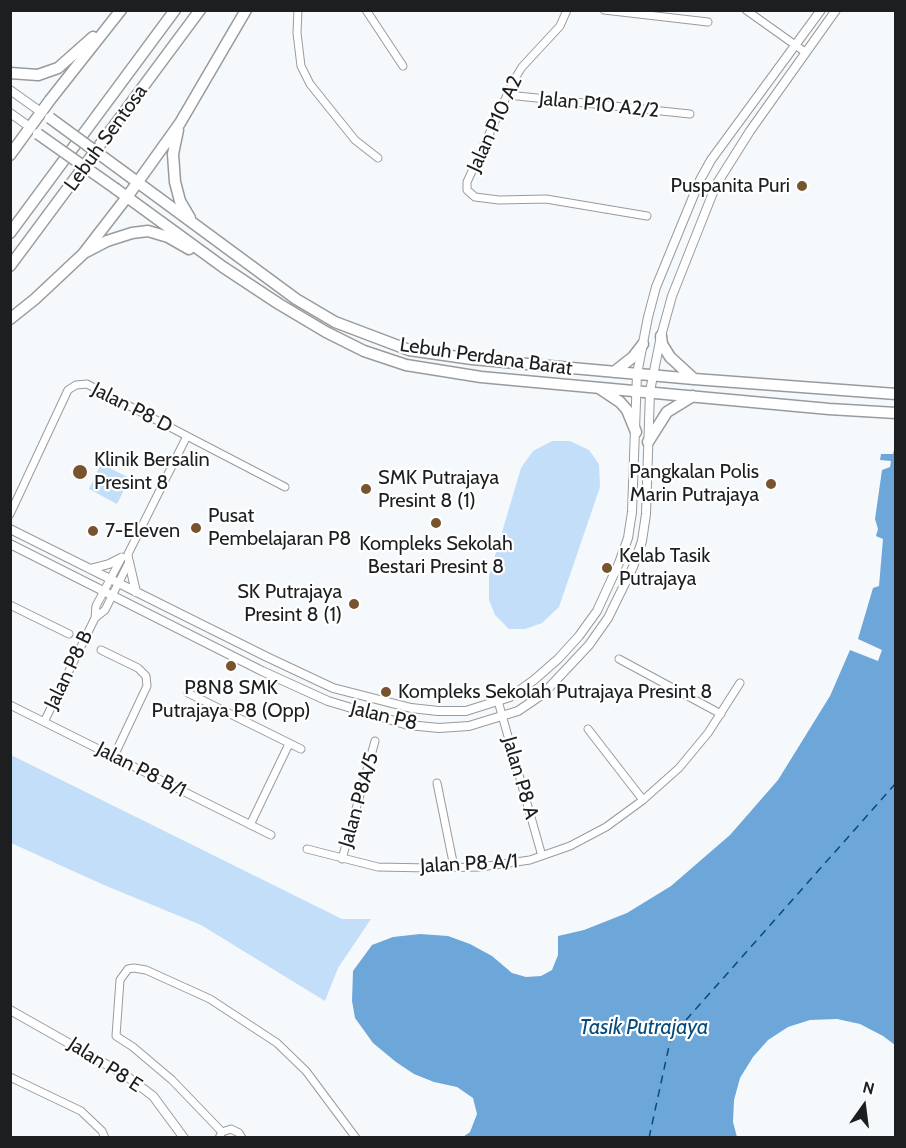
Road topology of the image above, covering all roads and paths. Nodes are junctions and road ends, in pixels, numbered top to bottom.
1 (121, 10) edge
2 (175, 10) edge
3 (200, 10) edge
4 (246, 10) edge
5 (298, 10) edge
6 (366, 10) edge
7 (567, 10) edge
8 (604, 10) edge
9 (746, 10) edge
10 (821, 10) edge
11 (836, 10) edge
12 (113, 19) junction
13 (708, 22) dead end
14 (795, 45) junction
15 (805, 52) junction
16 (403, 66) dead end
17 (10, 73) edge
18 (10, 90) edge
19 (508, 95) junction
20 (10, 113) edge
21 (690, 114) dead end
22 (45, 115) junction
23 (180, 123) junction
24 (34, 130) junction
25 (10, 155) edge
26 (378, 158) dead end
27 (138, 183) junction
28 (127, 197) junction
29 (646, 216) dead end
30 (191, 221) junction
31 (10, 233) edge
32 (83, 254) junction
33 (10, 266) edge
34 (224, 267) junction
35 (10, 318) edge
36 (661, 336) junction
37 (643, 344) junction
38 (614, 372) junction
39 (637, 374) junction
40 (653, 375) junction
41 (694, 379) junction
42 (599, 388) junction
43 (636, 390) junction
44 (650, 391) junction
45 (896, 394) edge
46 (693, 396) junction
47 (896, 413) edge
48 (636, 432) junction
49 (187, 436) junction
50 (648, 442) junction
51 (285, 487) dead end
52 (10, 514) edge
53 (10, 529) edge
54 (10, 544) edge
55 (126, 558) junction
56 (90, 569) junction
57 (114, 581) junction
58 (103, 592) junction
59 (136, 592) junction
60 (112, 596) junction
61 (10, 605) edge
62 (94, 618) junction
63 (69, 634) dead end
64 (101, 650) dead end
65 (619, 659) dead end
66 (740, 683) dead end
67 (188, 693) dead end
68 (498, 701) junction
69 (10, 705) edge
70 (720, 714) junction
71 (502, 716) junction
72 (44, 722) junction
73 (588, 729) dead end
74 (375, 741) dead end
75 (289, 744) junction
76 (301, 749) dead end
77 (114, 756) junction
78 (437, 783) dead end
79 (643, 800) junction
80 (250, 825) junction
81 (272, 835) dead end
82 (307, 849) dead end
83 (542, 856) junction
84 (342, 859) junction
85 (454, 867) junction
86 (10, 1010) edge
87 (10, 1077) edge
88 (221, 1135) edge
89 (105, 1137) edge
90 (184, 1137) edge
91 (242, 1137) edge
92 (356, 1137) edge

1 - 12 main road
2 - 31 main road, Lebuh Sentosa
3 - 33 main road, Lebuh Sentosa
4 - 23 main road
5 - 26 street
6 - 16 street
7 - 19 street, Jalan P10 A2
8 - 13 street
9 - 14 street
10 - 14 street, Jalan P8
11 - 15 street, Jalan P8
12 - 17 main road
12 - 22 main road
14 - 15 street
14 - 37 street, Jalan P8
15 - 36 street, Jalan P8
18 - 22 street, Lebuh Perdana Barat
19 - 21 street, Jalan P10 A2/2
19 - 29 street, Jalan P10 A2
20 - 24 street, Lebuh Perdana Barat
22 - 24 main road
22 - 27 main road, Lebuh Perdana Barat, bridge
23 - 27 main road
23 - 30 main road
24 - 25 main road
24 - 28 main road, Lebuh Perdana Barat, bridge
27 - 28 main road
27 - 30 main road, Lebuh Perdana Barat
28 - 32 main road
28 - 34 main road, Lebuh Perdana Barat
30 - 38 main road, Lebuh Perdana Barat
32 - 34 main road
32 - 35 main road
34 - 42 main road, Lebuh Perdana Barat
36 - 40 street, Jalan P8
36 - 41 main road
37 - 38 main road
37 - 39 street, Jalan P8
38 - 39 main road, Lebuh Perdana Barat
39 - 40 main road, Lebuh Perdana Barat
39 - 43 street, Jalan P8
40 - 41 main road, Lebuh Perdana Barat
40 - 44 street, Jalan P8
41 - 45 main road, Lebuh Perdana Barat
42 - 43 main road, Lebuh Perdana Barat
42 - 48 main road
43 - 44 main road, Lebuh Perdana Barat
43 - 48 street, Jalan P8
44 - 46 main road, Lebuh Perdana Barat
44 - 50 street, Jalan P8
46 - 47 main road, Lebuh Perdana Barat
46 - 50 main road
48 - 68 street, Jalan P8
49 - 51 street, Jalan P8 D
49 - 52 street, Jalan P8 D
49 - 55 street
50 - 71 street, Jalan P8
53 - 56 street, Jalan P8
54 - 58 street, Jalan P8
55 - 56 street
55 - 57 street
55 - 59 street
56 - 57 street, Jalan P8
57 - 58 street, Jalan P8 B
57 - 59 street, Jalan P8
57 - 60 street, Jalan P8 B
58 - 60 street, Jalan P8
58 - 62 street, Jalan P8 B
59 - 68 street, Jalan P8
60 - 62 street, Jalan P8 B
60 - 71 street, Jalan P8
61 - 63 street
62 - 72 street, Jalan P8 B
64 - 77 street
65 - 70 street
66 - 70 street, Jalan P8 A/1
67 - 75 street
68 - 71 street, Jalan P8 A
69 - 72 street, Jalan P8 B/1
70 - 79 street, Jalan P8 A/1
71 - 83 street, Jalan P8 A
72 - 77 street, Jalan P8 B/1
73 - 79 street
74 - 84 street, Jalan P8A/5
75 - 76 street
75 - 80 street
77 - 80 street, Jalan P8 B/1
78 - 85 street
79 - 83 street, Jalan P8 A/1
80 - 81 street, Jalan P8 B/1
82 - 84 street, Jalan P8 A/1
83 - 85 street, Jalan P8 A/1
84 - 85 street, Jalan P8 A/1
86 - 90 street, Jalan P8 E
87 - 89 street
88 - 91 street
88 - 92 street

